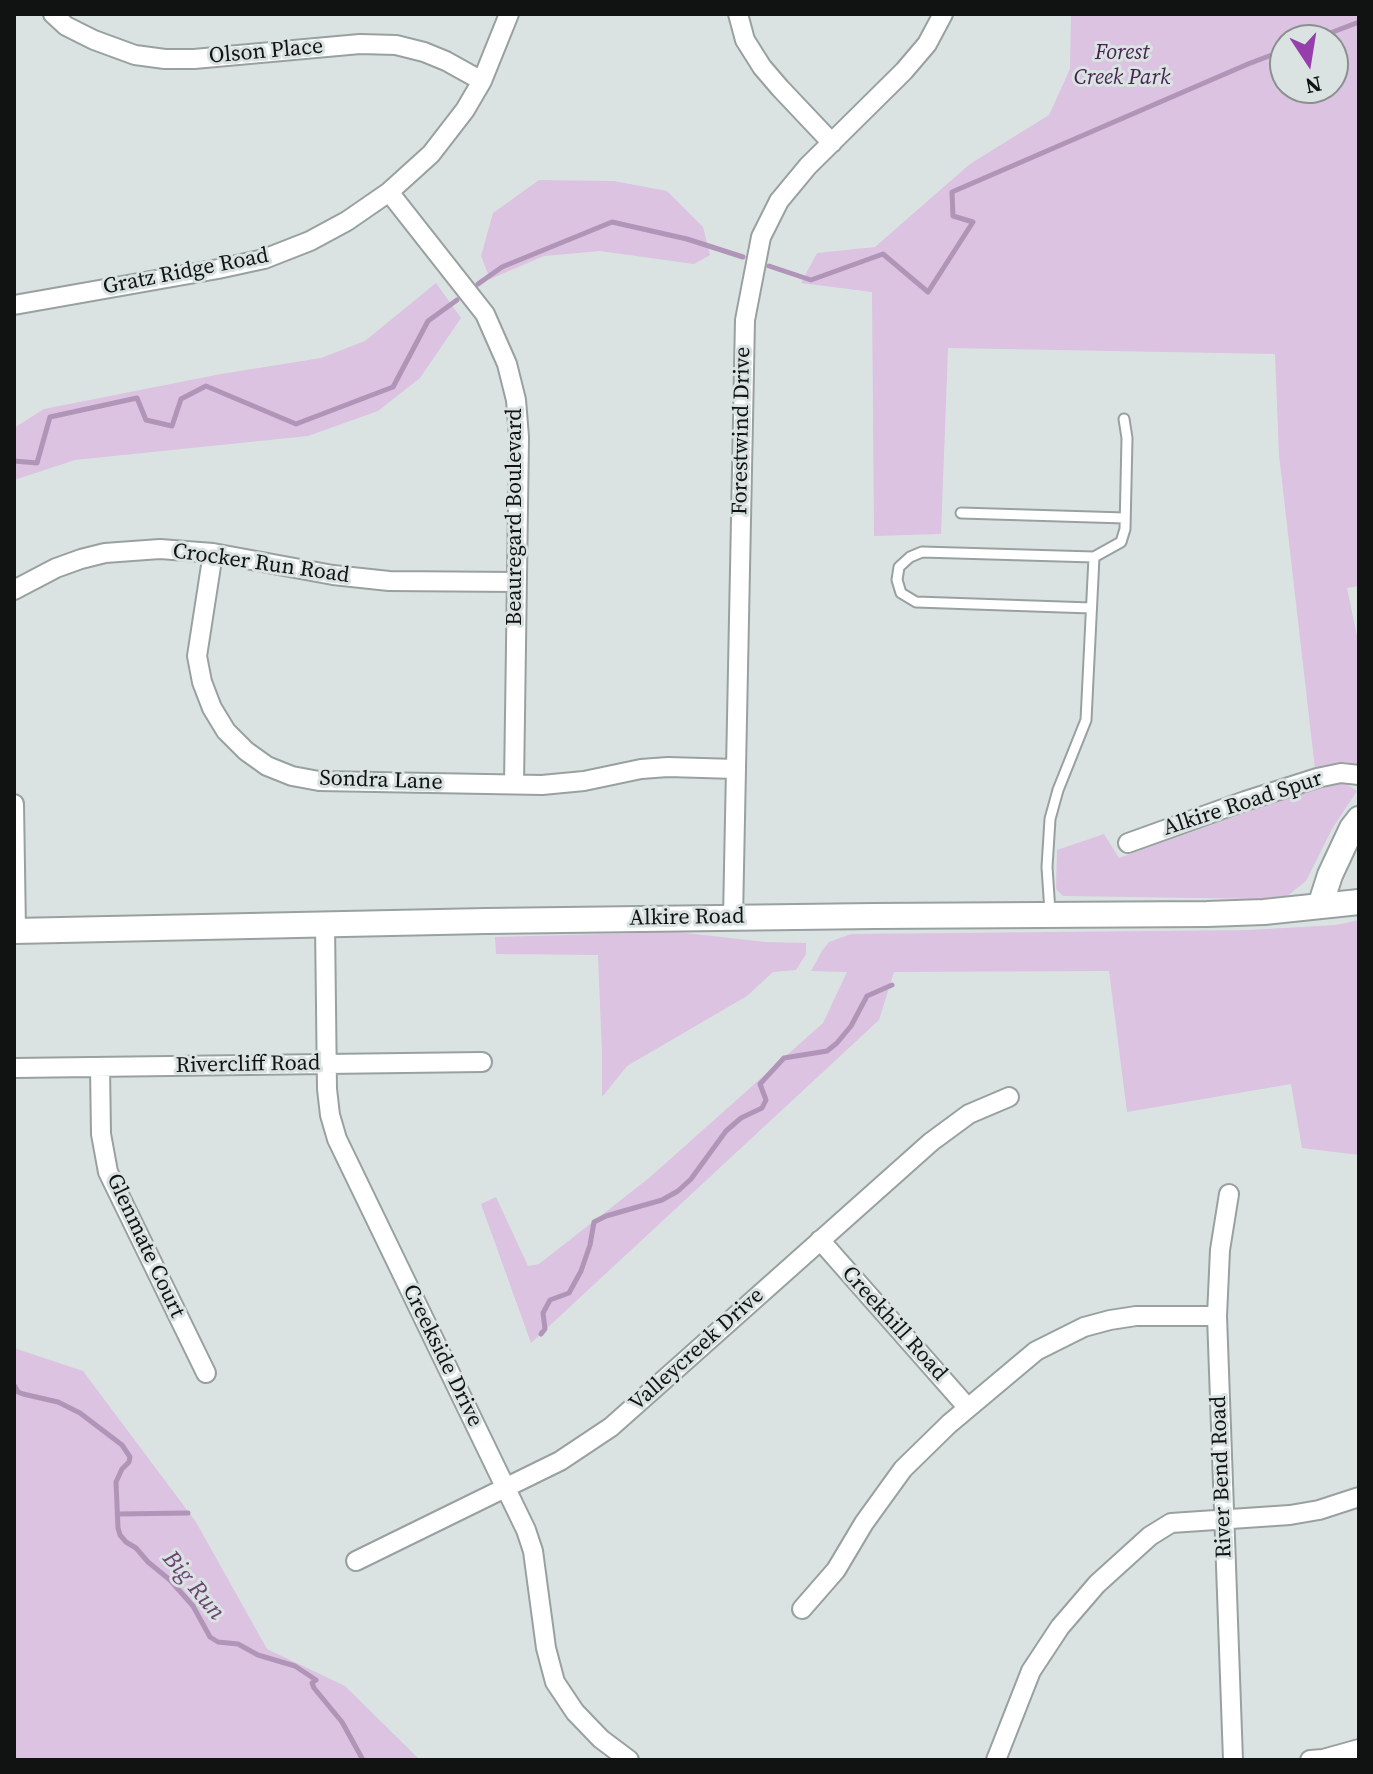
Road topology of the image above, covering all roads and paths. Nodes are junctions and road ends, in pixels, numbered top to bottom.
1 (53, 14) edge
2 (509, 14) edge
3 (738, 14) edge
4 (943, 14) edge
5 (482, 81) junction
6 (832, 143) junction
7 (389, 192) junction
8 (14, 305) edge
9 (1124, 419) dead end
10 (961, 513) dead end
11 (1125, 518) junction
12 (213, 553) junction
13 (1094, 557) junction
14 (516, 582) junction
15 (14, 590) edge
16 (1091, 608) junction
17 (736, 769) junction
18 (1359, 775) edge
19 (514, 784) junction
20 (14, 804) edge
21 (1359, 819) edge
22 (1128, 843) dead end
23 (1359, 902) edge
24 (1320, 906) junction
25 (1050, 916) junction
26 (733, 918) junction
27 (325, 924) junction
28 (15, 931) edge
29 (482, 1062) dead end
30 (327, 1065) junction
31 (100, 1067) junction
32 (14, 1068) edge
33 (1009, 1097) dead end
34 (1229, 1194) dead end
35 (820, 1240) junction
36 (1217, 1316) junction
37 (206, 1373) dead end
38 (968, 1408) junction
39 (506, 1488) junction
40 (1359, 1497) edge
41 (1224, 1520) junction
42 (356, 1561) dead end
43 (802, 1609) dead end
44 (1359, 1749) edge
45 (629, 1760) edge
46 (996, 1760) edge
47 (1233, 1760) edge
48 (1310, 1760) edge

1 - 5 street, Olson Place
2 - 5 street, Gratz Ridge Road
3 - 6 street
4 - 6 street, Forestwind Drive
5 - 7 street, Gratz Ridge Road
6 - 17 street, Forestwind Drive
7 - 8 street, Gratz Ridge Road
7 - 14 street, Beauregard Boulevard
9 - 11 lane
10 - 11 lane
11 - 13 lane
12 - 14 street, Crocker Run Road
12 - 15 street, Crocker Run Road
12 - 19 street, Sondra Lane
13 - 16 lane
13 - 16 lane
14 - 19 street, Beauregard Boulevard
16 - 25 lane
17 - 19 street, Sondra Lane
17 - 26 street, Forestwind Drive
18 - 22 street, Alkire Road Spur
20 - 28 street
21 - 24 main road
23 - 24 main road, Alkire Road
24 - 25 main road, Alkire Road
25 - 26 main road, Alkire Road
26 - 27 main road, Alkire Road
27 - 28 main road, Alkire Road
27 - 30 street, Creekside Drive
29 - 30 street, Rivercliff Road
30 - 31 street, Rivercliff Road
30 - 39 street, Creekside Drive
31 - 32 street, Rivercliff Road
31 - 37 street, Glenmate Court
33 - 35 street, Valleycreek Drive
34 - 36 street, River Bend Road
35 - 38 street, Creekhill Road
35 - 39 street, Valleycreek Drive
36 - 38 street
36 - 41 street, River Bend Road
38 - 43 street
39 - 42 street, Valleycreek Drive
39 - 45 street, Creekside Drive
40 - 41 street
41 - 46 street
41 - 47 street, River Bend Road
44 - 48 street

